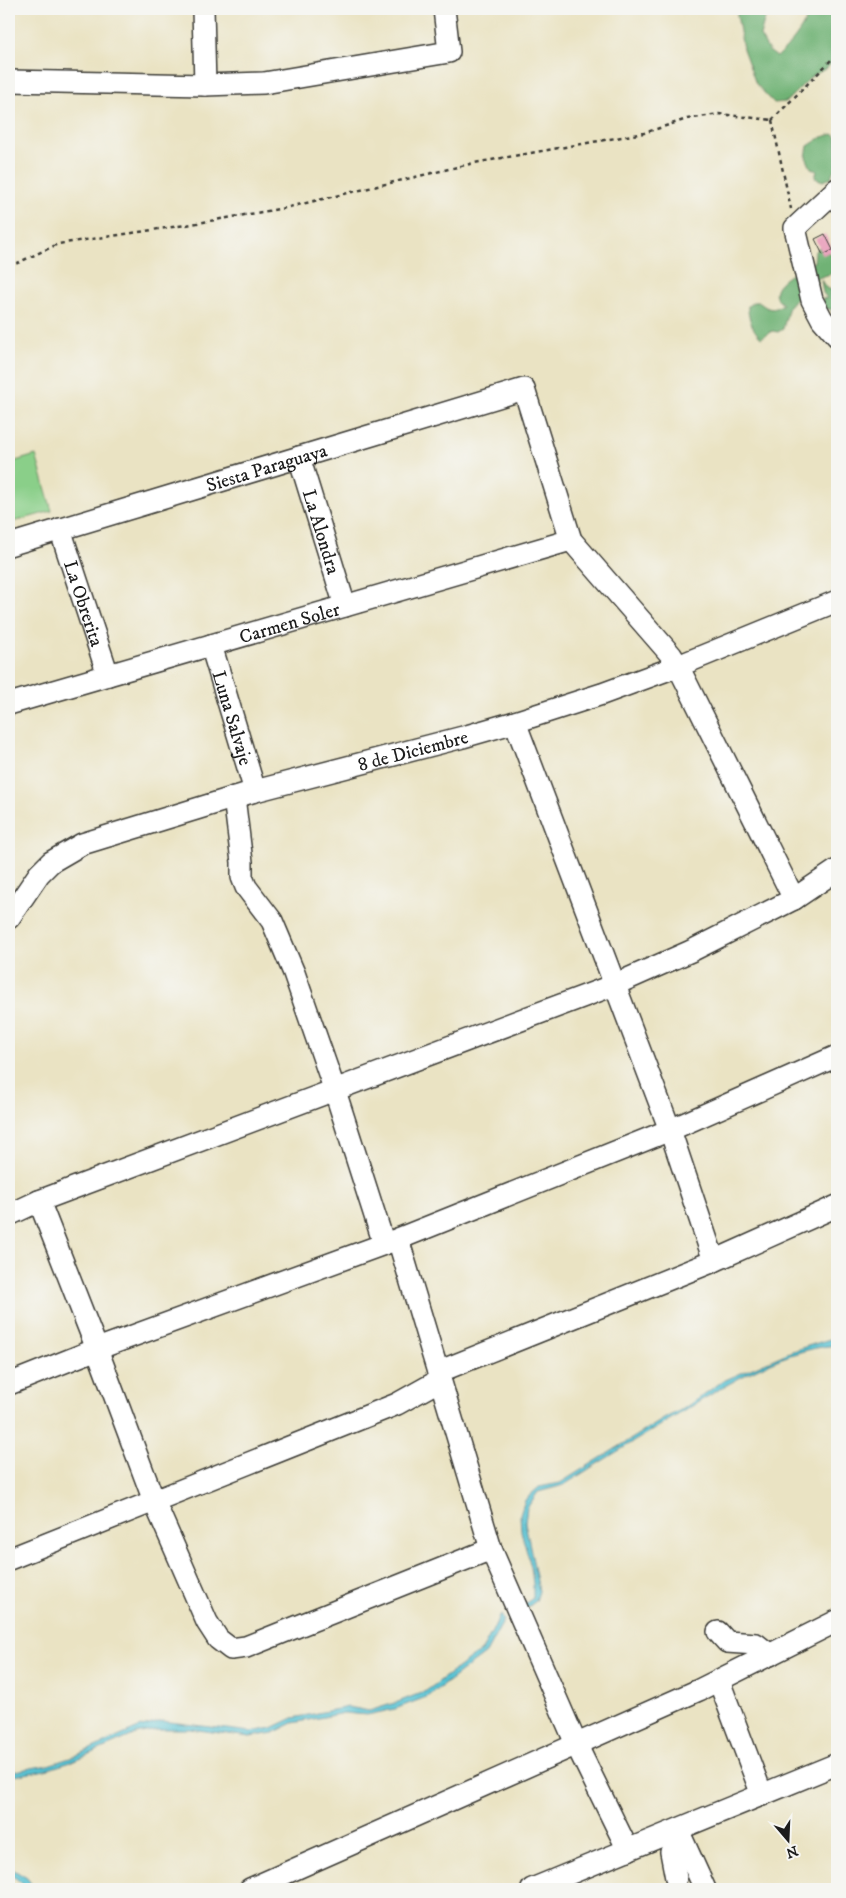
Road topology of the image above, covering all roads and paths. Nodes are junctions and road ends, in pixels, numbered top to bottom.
1 (203, 9) edge
2 (444, 9) edge
3 (837, 54) edge
4 (9, 81) edge
5 (205, 85) junction
6 (772, 120) junction
7 (837, 188) edge
8 (795, 228) junction
9 (9, 267) edge
10 (837, 336) edge
11 (299, 457) junction
12 (60, 530) junction
13 (571, 540) junction
14 (9, 545) edge
15 (837, 600) edge
16 (344, 606) junction
17 (211, 645) junction
18 (678, 666) junction
19 (108, 675) junction
20 (9, 704) edge
21 (515, 722) junction
22 (255, 791) junction
23 (234, 797) junction
24 (837, 870) edge
25 (794, 899) junction
26 (9, 918) edge
27 (614, 985) junction
28 (837, 1056) edge
29 (335, 1091) junction
30 (670, 1130) junction
31 (38, 1200) junction
32 (837, 1206) edge
33 (9, 1215) edge
34 (391, 1241) junction
35 (714, 1261) junction
36 (97, 1349) junction
37 (439, 1376) junction
38 (9, 1384) edge
39 (154, 1501) junction
40 (491, 1549) junction
41 (9, 1560) edge
42 (837, 1622) edge
43 (718, 1632) dead end
44 (770, 1655) junction
45 (719, 1681) junction
46 (577, 1746) junction
47 (837, 1764) edge
48 (762, 1795) junction
49 (680, 1835) junction
50 (628, 1850) junction
51 (676, 1878) dead end
52 (264, 1887) edge
53 (532, 1889) edge
54 (705, 1889) edge

1 - 5 street
2 - 5 street
3 - 6 path
4 - 5 street
6 - 8 path
6 - 9 path
7 - 8 street
8 - 10 street
11 - 12 street, Siesta Paraguaya
11 - 13 street, Siesta Paraguaya
11 - 16 street, La Alondra
12 - 14 street, Siesta Paraguaya
12 - 19 street, La Obrerita
13 - 16 street, Carmen Soler
13 - 18 street
15 - 18 street, 8 de Diciembre
16 - 17 street, Carmen Soler
17 - 19 street, Carmen Soler
17 - 22 street, Luna Salvaje
18 - 21 street, 8 de Diciembre
18 - 25 street
19 - 20 street, Carmen Soler
21 - 22 street, 8 de Diciembre
21 - 27 street
22 - 23 street, 8 de Diciembre
23 - 26 street, 8 de Diciembre
23 - 29 street
24 - 25 street
25 - 27 street
27 - 29 street
27 - 30 street
28 - 30 street
29 - 31 street
29 - 34 street
30 - 34 street
30 - 35 street
31 - 33 street
31 - 36 street
32 - 35 street
34 - 36 street
34 - 37 street
35 - 37 street
36 - 38 street
36 - 39 street
37 - 39 street
37 - 40 street
39 - 40 street
39 - 41 street
40 - 46 street
42 - 44 street
43 - 44 street
44 - 45 street
45 - 46 street
45 - 48 street
46 - 50 street
46 - 52 street
47 - 48 street
48 - 49 street
49 - 50 street
49 - 51 street
49 - 54 street
50 - 53 street

